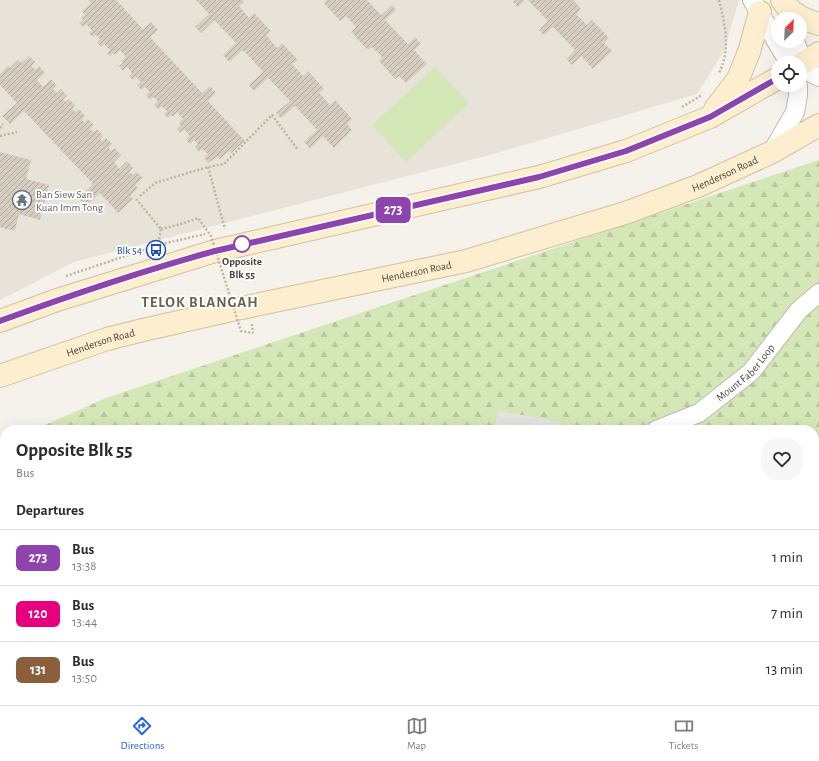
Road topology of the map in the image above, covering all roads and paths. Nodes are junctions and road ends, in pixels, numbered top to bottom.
1 (718, 0) edge
2 (782, 0) edge
3 (762, 4) edge
4 (774, 12) edge
5 (819, 24) edge
6 (819, 53) edge
7 (785, 56) edge
8 (807, 61) edge
9 (807, 69) edge
10 (717, 76) dead end
11 (819, 77) edge
12 (771, 82) edge
13 (708, 92) dead end
14 (798, 92) edge
15 (681, 108) dead end
16 (710, 117) junction
17 (4, 124) dead end
18 (819, 125) edge
19 (0, 128) edge
20 (17, 132) dead end
21 (0, 136) edge
22 (298, 150) dead end
23 (772, 152) junction
24 (208, 167) junction
25 (140, 196) dead end
26 (136, 199) dead end
27 (225, 230) dead end
28 (212, 232) dead end
29 (66, 276) dead end
30 (819, 293) edge
31 (0, 321) edge
32 (253, 333) dead end
33 (0, 376) edge
34 (669, 425) edge

1 - 10 path
2 - 5 main road
3 - 4 street
3 - 7 street
3 - 16 main road
6 - 8 main road
9 - 11 street
12 - 16 main road
13 - 15 path
14 - 23 street
16 - 31 main road
17 - 19 path
18 - 23 main road, Henderson Road
20 - 21 path
22 - 24 path
23 - 33 main road, Henderson Road
24 - 25 path
24 - 27 path
26 - 32 path, bridge
28 - 29 path
30 - 34 street, Mount Faber Loop

